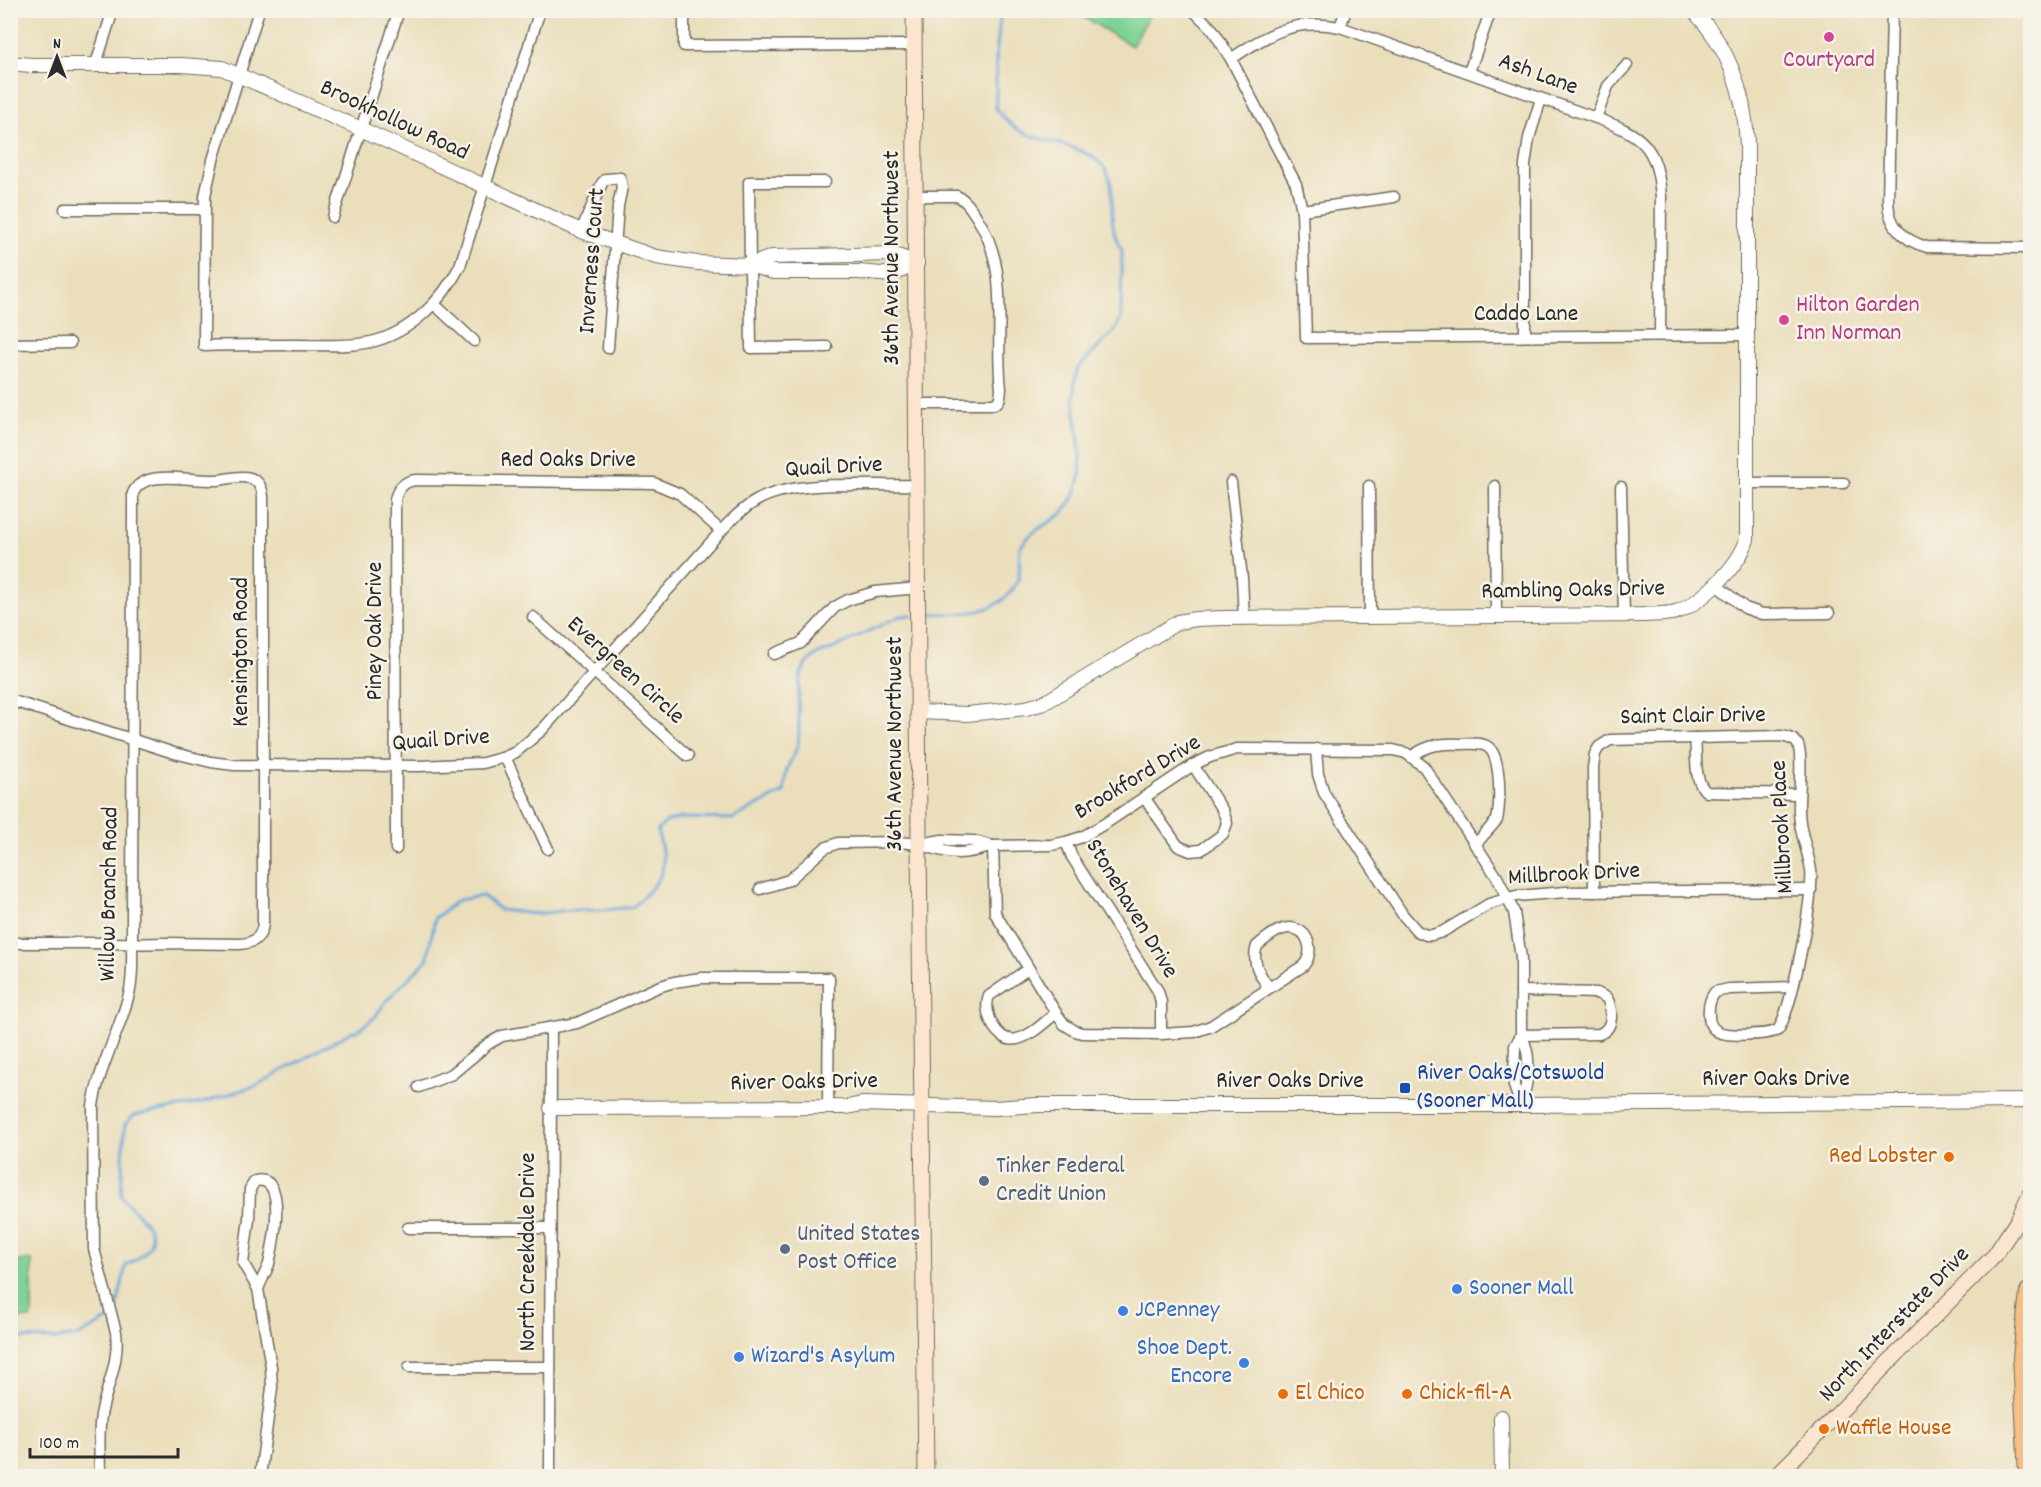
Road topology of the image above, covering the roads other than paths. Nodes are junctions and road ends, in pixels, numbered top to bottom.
1 (113, 10) edge
2 (259, 10) edge
3 (399, 10) edge
4 (540, 10) edge
5 (684, 10) edge
6 (914, 10) edge
7 (1193, 10) edge
8 (1346, 10) edge
9 (1491, 10) edge
10 (1693, 10) edge
11 (1892, 10) edge
12 (1340, 27) junction
13 (914, 45) junction
14 (1231, 59) junction
15 (10, 63) edge
16 (96, 64) junction
17 (1627, 65) dead end
18 (1469, 72) junction
19 (239, 76) junction
20 (1541, 99) junction
21 (1596, 118) junction
22 (361, 129) junction
23 (825, 182) dead end
24 (484, 187) junction
25 (915, 196) junction
26 (1394, 197) dead end
27 (65, 209) dead end
28 (204, 209) junction
29 (1302, 210) junction
30 (333, 217) dead end
31 (580, 231) junction
32 (615, 244) junction
33 (2031, 248) edge
34 (917, 263) junction
35 (750, 265) junction
36 (434, 304) junction
37 (1660, 335) junction
38 (1746, 335) junction
39 (1525, 336) junction
40 (474, 341) dead end
41 (70, 343) dead end
42 (10, 344) edge
43 (827, 347) dead end
44 (608, 348) dead end
45 (917, 404) junction
46 (1231, 482) dead end
47 (141, 483) joint
48 (1748, 483) junction
49 (1844, 483) dead end
50 (917, 485) junction
51 (1369, 486) dead end
52 (1495, 486) dead end
53 (401, 487) joint
54 (1621, 487) dead end
55 (721, 531) junction
56 (1715, 584) junction
57 (918, 588) junction
58 (1828, 613) dead end
59 (1496, 615) junction
60 (1623, 616) junction
61 (533, 617) dead end
62 (1370, 617) junction
63 (1244, 618) junction
64 (774, 654) dead end
65 (594, 671) junction
66 (10, 700) edge
67 (919, 712) junction
68 (1695, 738) junction
69 (1792, 739) joint
70 (132, 740) junction
71 (1316, 749) junction
72 (688, 756) dead end
73 (1412, 756) junction
74 (505, 757) junction
75 (1193, 765) junction
76 (263, 766) junction
77 (396, 766) junction
78 (1799, 794) junction
79 (1144, 797) junction
80 (1066, 842) junction
81 (919, 844) junction
82 (1475, 845) junction
83 (993, 846) junction
84 (396, 849) dead end
85 (548, 849) dead end
86 (760, 890) dead end
87 (1811, 890) junction
88 (1594, 892) junction
89 (1508, 898) junction
90 (10, 943) edge
91 (132, 944) junction
92 (1028, 969) junction
93 (1792, 987) junction
94 (1269, 988) junction
95 (1521, 991) junction
96 (1056, 1012) junction
97 (551, 1028) junction
98 (1161, 1034) junction
99 (1521, 1035) junction
100 (419, 1087) dead end
101 (2031, 1101) edge
102 (923, 1105) junction
103 (1521, 1105) junction
104 (828, 1107) junction
105 (551, 1108) junction
106 (2031, 1194) edge
107 (408, 1228) dead end
108 (550, 1228) junction
109 (258, 1289) junction
110 (2031, 1292) edge
111 (409, 1367) dead end
112 (550, 1367) junction
113 (1501, 1417) dead end
114 (2026, 1473) edge
115 (100, 1476) edge
116 (260, 1476) edge
117 (550, 1476) edge
118 (926, 1476) edge
119 (1502, 1476) edge
120 (1776, 1476) edge

1 - 16 street
2 - 19 street
3 - 22 street
4 - 24 street
5 - 13 street
6 - 13 main road, 36th Avenue Northwest
7 - 14 street
8 - 12 street
9 - 18 street
10 - 38 street, Rambling Oaks Drive
11 - 33 street
12 - 14 street, Ash Lane
12 - 18 street, Ash Lane
13 - 25 main road, 36th Avenue Northwest
14 - 29 street
15 - 16 street, Brookhollow Road
16 - 19 street, Brookhollow Road
17 - 21 street
18 - 20 street, Ash Lane
19 - 22 street, Brookhollow Road
19 - 28 street
20 - 21 street, Ash Lane
20 - 39 street
21 - 37 street, Ash Lane
22 - 24 street, Brookhollow Road
22 - 30 street
23 - 35 street
24 - 31 street, Brookhollow Road
24 - 36 street
25 - 34 main road, 36th Avenue Northwest
25 - 45 street
26 - 29 street
27 - 28 street
28 - 36 street
29 - 39 street, Caddo Lane
31 - 32 street, Brookhollow Road
31 - 32 street, Inverness Court
32 - 35 street, Brookhollow Road
32 - 44 street, Inverness Court
34 - 35 street, Brookhollow Road
34 - 35 street, Brookhollow Road
34 - 45 main road, 36th Avenue Northwest
35 - 43 street
36 - 40 street
37 - 38 street, Caddo Lane
37 - 39 street, Caddo Lane
38 - 48 street, Rambling Oaks Drive
41 - 42 street
45 - 50 main road, 36th Avenue Northwest
46 - 63 street
47 - 70 street, Willow Branch Road
47 - 76 street, Kensington Road
48 - 49 street
48 - 56 street, Rambling Oaks Drive
50 - 55 street, Quail Drive
50 - 57 main road, 36th Avenue Northwest
51 - 62 street
52 - 59 street
53 - 55 street, Red Oaks Drive
53 - 77 street, Piney Oak Drive
54 - 60 street
55 - 65 street, Quail Drive
56 - 58 street
56 - 60 street, Rambling Oaks Drive
57 - 64 street
57 - 67 main road, 36th Avenue Northwest
59 - 60 street, Rambling Oaks Drive
59 - 62 street, Rambling Oaks Drive
61 - 65 street, Evergreen Circle
62 - 63 street, Rambling Oaks Drive
63 - 67 street, Rambling Oaks Drive
65 - 72 street, Evergreen Circle
65 - 74 street, Quail Drive
66 - 70 street, Quail Drive
67 - 81 main road, 36th Avenue Northwest
68 - 69 street, Saint Clair Drive
68 - 78 street
68 - 88 street, Saint Clair Drive
69 - 78 street, Millbrook Place
70 - 76 street, Quail Drive
70 - 91 street, Willow Branch Road
71 - 73 street, Brookford Drive
71 - 75 street, Brookford Drive
71 - 89 street, Millbrook Drive
73 - 82 street
73 - 82 street
74 - 77 street, Quail Drive
74 - 85 street
75 - 79 street, Brookford Drive
75 - 79 street
76 - 77 street, Quail Drive
76 - 91 street, Kensington Road
77 - 84 street, Piney Oak Drive
78 - 87 street, Millbrook Place
79 - 80 street, Brookford Drive
80 - 83 street, Brookford Drive
80 - 98 street, Stonehaven Drive
81 - 83 street, Brookford Drive
81 - 86 street, Brookford Drive
81 - 102 main road, 36th Avenue Northwest
82 - 89 street
83 - 92 street
87 - 88 street, Millbrook Drive
87 - 93 street, Millbrook Place
88 - 89 street, Millbrook Drive
89 - 95 street
90 - 91 street
91 - 115 street, Willow Branch Road
92 - 96 street
92 - 96 street
93 - 93 street, Millbrook Place
94 - 94 street
94 - 98 street
95 - 99 street
95 - 99 street
96 - 98 street
97 - 100 street
97 - 104 street
97 - 105 street, North Creekdale Drive
99 - 103 street
101 - 103 street, River Oaks Drive
102 - 103 street, River Oaks Drive
102 - 104 street, River Oaks Drive
102 - 118 main road, 36th Avenue Northwest
104 - 105 street, River Oaks Drive
105 - 108 street, North Creekdale Drive
106 - 120 main road, North Interstate Drive
107 - 108 street
108 - 112 street, North Creekdale Drive
109 - 109 street
109 - 116 street
110 - 114 highway
111 - 112 street
112 - 117 street, North Creekdale Drive
113 - 119 street

